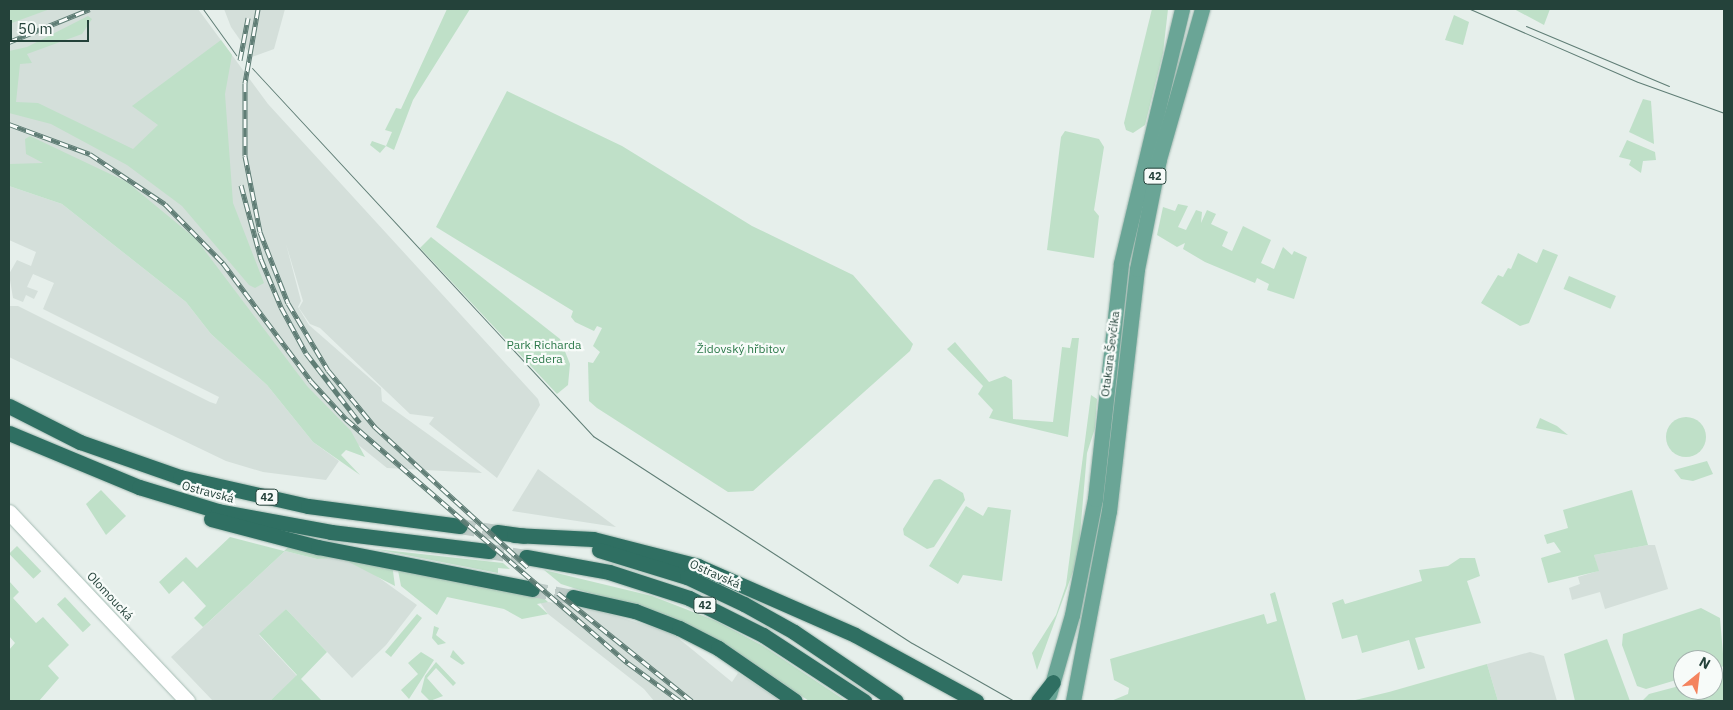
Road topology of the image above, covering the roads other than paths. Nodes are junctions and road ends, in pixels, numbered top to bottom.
1 (1182, 9) edge
2 (1202, 9) edge
3 (9, 406) edge
4 (9, 433) edge
5 (72, 461) junction
6 (9, 512) edge
7 (460, 526) tunnel mouth
8 (497, 532) tunnel mouth
9 (514, 535) junction
10 (489, 551) tunnel mouth
11 (526, 557) tunnel mouth
12 (532, 589) tunnel mouth
13 (573, 597) tunnel mouth
14 (1054, 676) junction
15 (1075, 695) edge
16 (187, 701) edge
17 (795, 701) edge
18 (864, 701) edge
19 (896, 701) edge
20 (976, 701) edge
21 (1038, 701) edge
22 (1047, 701) edge

1 - 14 main road, Otakara Ševčíka / 42
2 - 15 main road, Otakara Ševčíka / 42
3 - 7 highway, Ostravská / 42
4 - 5 highway, 42
5 - 10 highway, Ostravská / 42
5 - 12 highway, 42
6 - 16 main road, Olomoucká
8 - 9 highway, Ostravská / 42
9 - 19 highway, Ostravská / 42
9 - 20 highway, 42
11 - 18 highway, 42
13 - 17 highway
14 - 21 highway
14 - 22 main road, Otakara Ševčíka / 42

